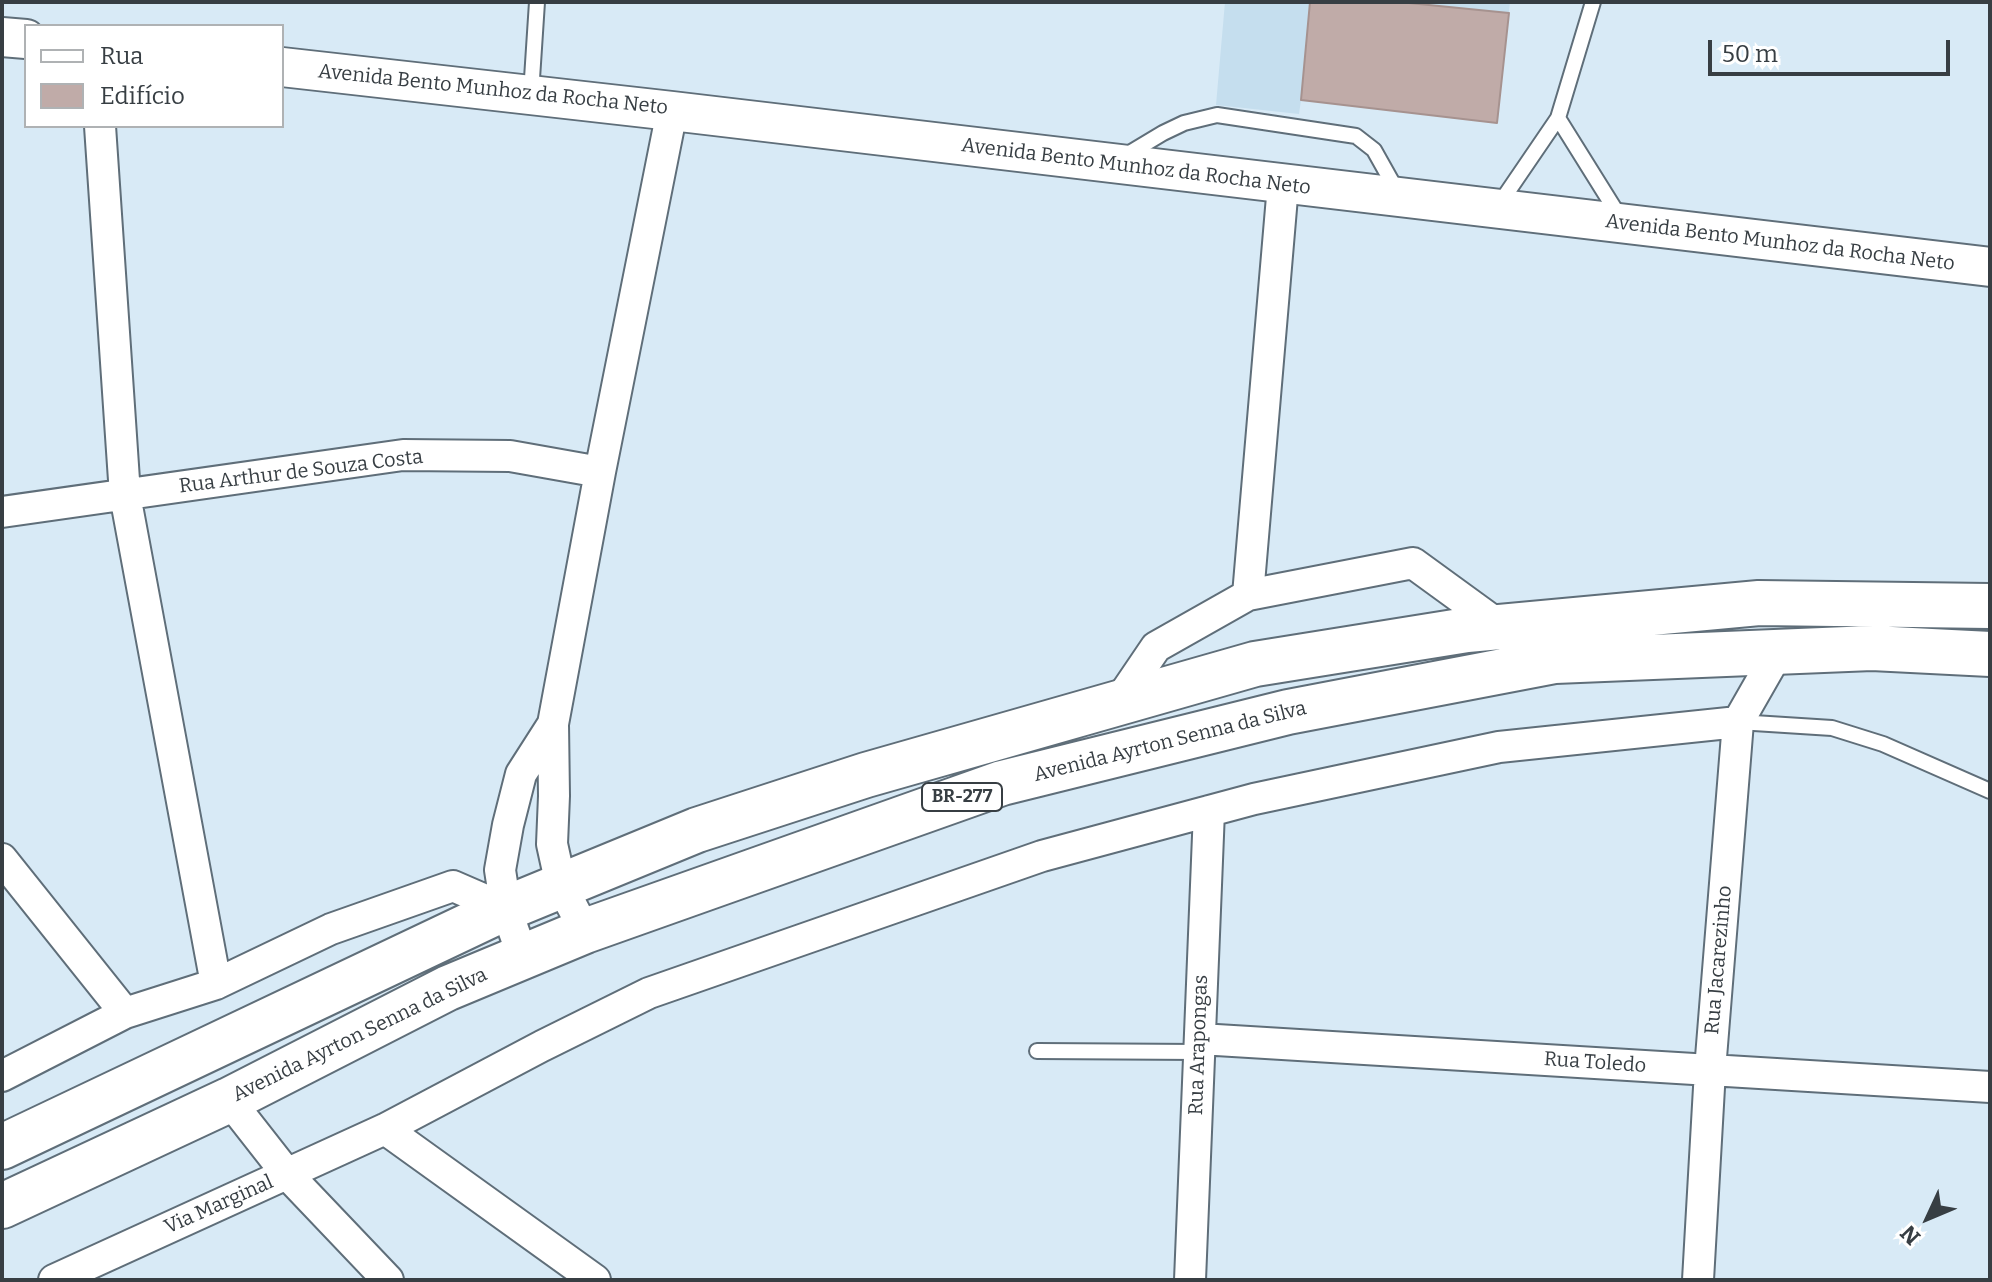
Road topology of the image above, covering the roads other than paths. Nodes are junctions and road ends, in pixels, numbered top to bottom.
1 (537, 2) edge
2 (1593, 2) edge
3 (2, 37) edge
4 (24, 39) edge
5 (284, 67) edge
6 (531, 95) junction
7 (672, 111) junction
8 (1558, 118) junction
9 (100, 128) edge
10 (1112, 164) junction
11 (1283, 185) junction
12 (1401, 198) junction
13 (1496, 210) junction
14 (1624, 225) junction
15 (1990, 267) edge
16 (600, 472) junction
17 (125, 495) junction
18 (2, 512) edge
19 (1248, 595) junction
20 (1990, 606) edge
21 (1501, 627) junction
22 (1778, 652) junction
23 (1990, 654) edge
24 (1118, 703) junction
25 (1738, 722) junction
26 (553, 724) junction
27 (1990, 791) edge
28 (1209, 811) junction
29 (2, 859) edge
30 (561, 885) junction
31 (506, 909) junction
32 (585, 931) junction
33 (523, 957) junction
34 (216, 984) junction
35 (125, 1013) junction
36 (1199, 1046) junction
37 (1037, 1051) dead end
38 (1710, 1070) junction
39 (2, 1076) edge
40 (1990, 1087) edge
41 (229, 1100) junction
42 (385, 1129) junction
43 (2, 1147) edge
44 (287, 1174) junction
45 (2, 1206) edge
46 (54, 1280) edge
47 (388, 1280) edge
48 (595, 1280) edge
49 (1190, 1280) edge
50 (1698, 1280) edge

1 - 6 lane
2 - 8 lane
3 - 4 street
5 - 6 street, Avenida Bento Munhoz da Rocha Neto
6 - 7 street, Avenida Bento Munhoz da Rocha Neto
7 - 10 street, Avenida Bento Munhoz da Rocha Neto
7 - 16 street
8 - 13 lane
8 - 14 lane
9 - 17 street
10 - 11 street, Avenida Bento Munhoz da Rocha Neto
10 - 12 lane
11 - 12 street, Avenida Bento Munhoz da Rocha Neto
11 - 19 street
12 - 13 street, Avenida Bento Munhoz da Rocha Neto
13 - 14 street, Avenida Bento Munhoz da Rocha Neto
14 - 15 street, Avenida Bento Munhoz da Rocha Neto
16 - 17 street, Rua Arthur de Souza Costa
16 - 26 street
17 - 18 street, Rua Arthur de Souza Costa
17 - 34 street
19 - 21 street
19 - 24 street
20 - 21 highway, BR-277
21 - 24 highway, BR-277
22 - 23 highway, Avenida Ayrton Senna da Silva / BR-277
22 - 25 street, Rua Jacarezinho
22 - 32 highway, Avenida Ayrton Senna da Silva / BR-277
24 - 30 highway, BR-277
25 - 27 lane
25 - 28 street, Via Marginal
25 - 38 street, Rua Jacarezinho
26 - 30 street
26 - 31 street
28 - 36 street, Rua Arapongas
28 - 42 street, Via Marginal
29 - 35 street
30 - 31 highway, BR-277
30 - 32 street
31 - 33 street
31 - 34 street
31 - 43 highway, BR-277
32 - 33 highway, Avenida Ayrton Senna da Silva / BR-277
33 - 41 highway, Avenida Ayrton Senna da Silva / BR-277
34 - 35 street
35 - 39 street
36 - 37 lane
36 - 38 street, Rua Toledo
36 - 49 street, Rua Arapongas
38 - 40 street, Rua Toledo
38 - 50 street, Rua Jacarezinho
41 - 44 street
41 - 45 highway, Avenida Ayrton Senna da Silva / BR-277
42 - 44 street, Via Marginal
42 - 48 street
44 - 46 street, Via Marginal
44 - 47 street

